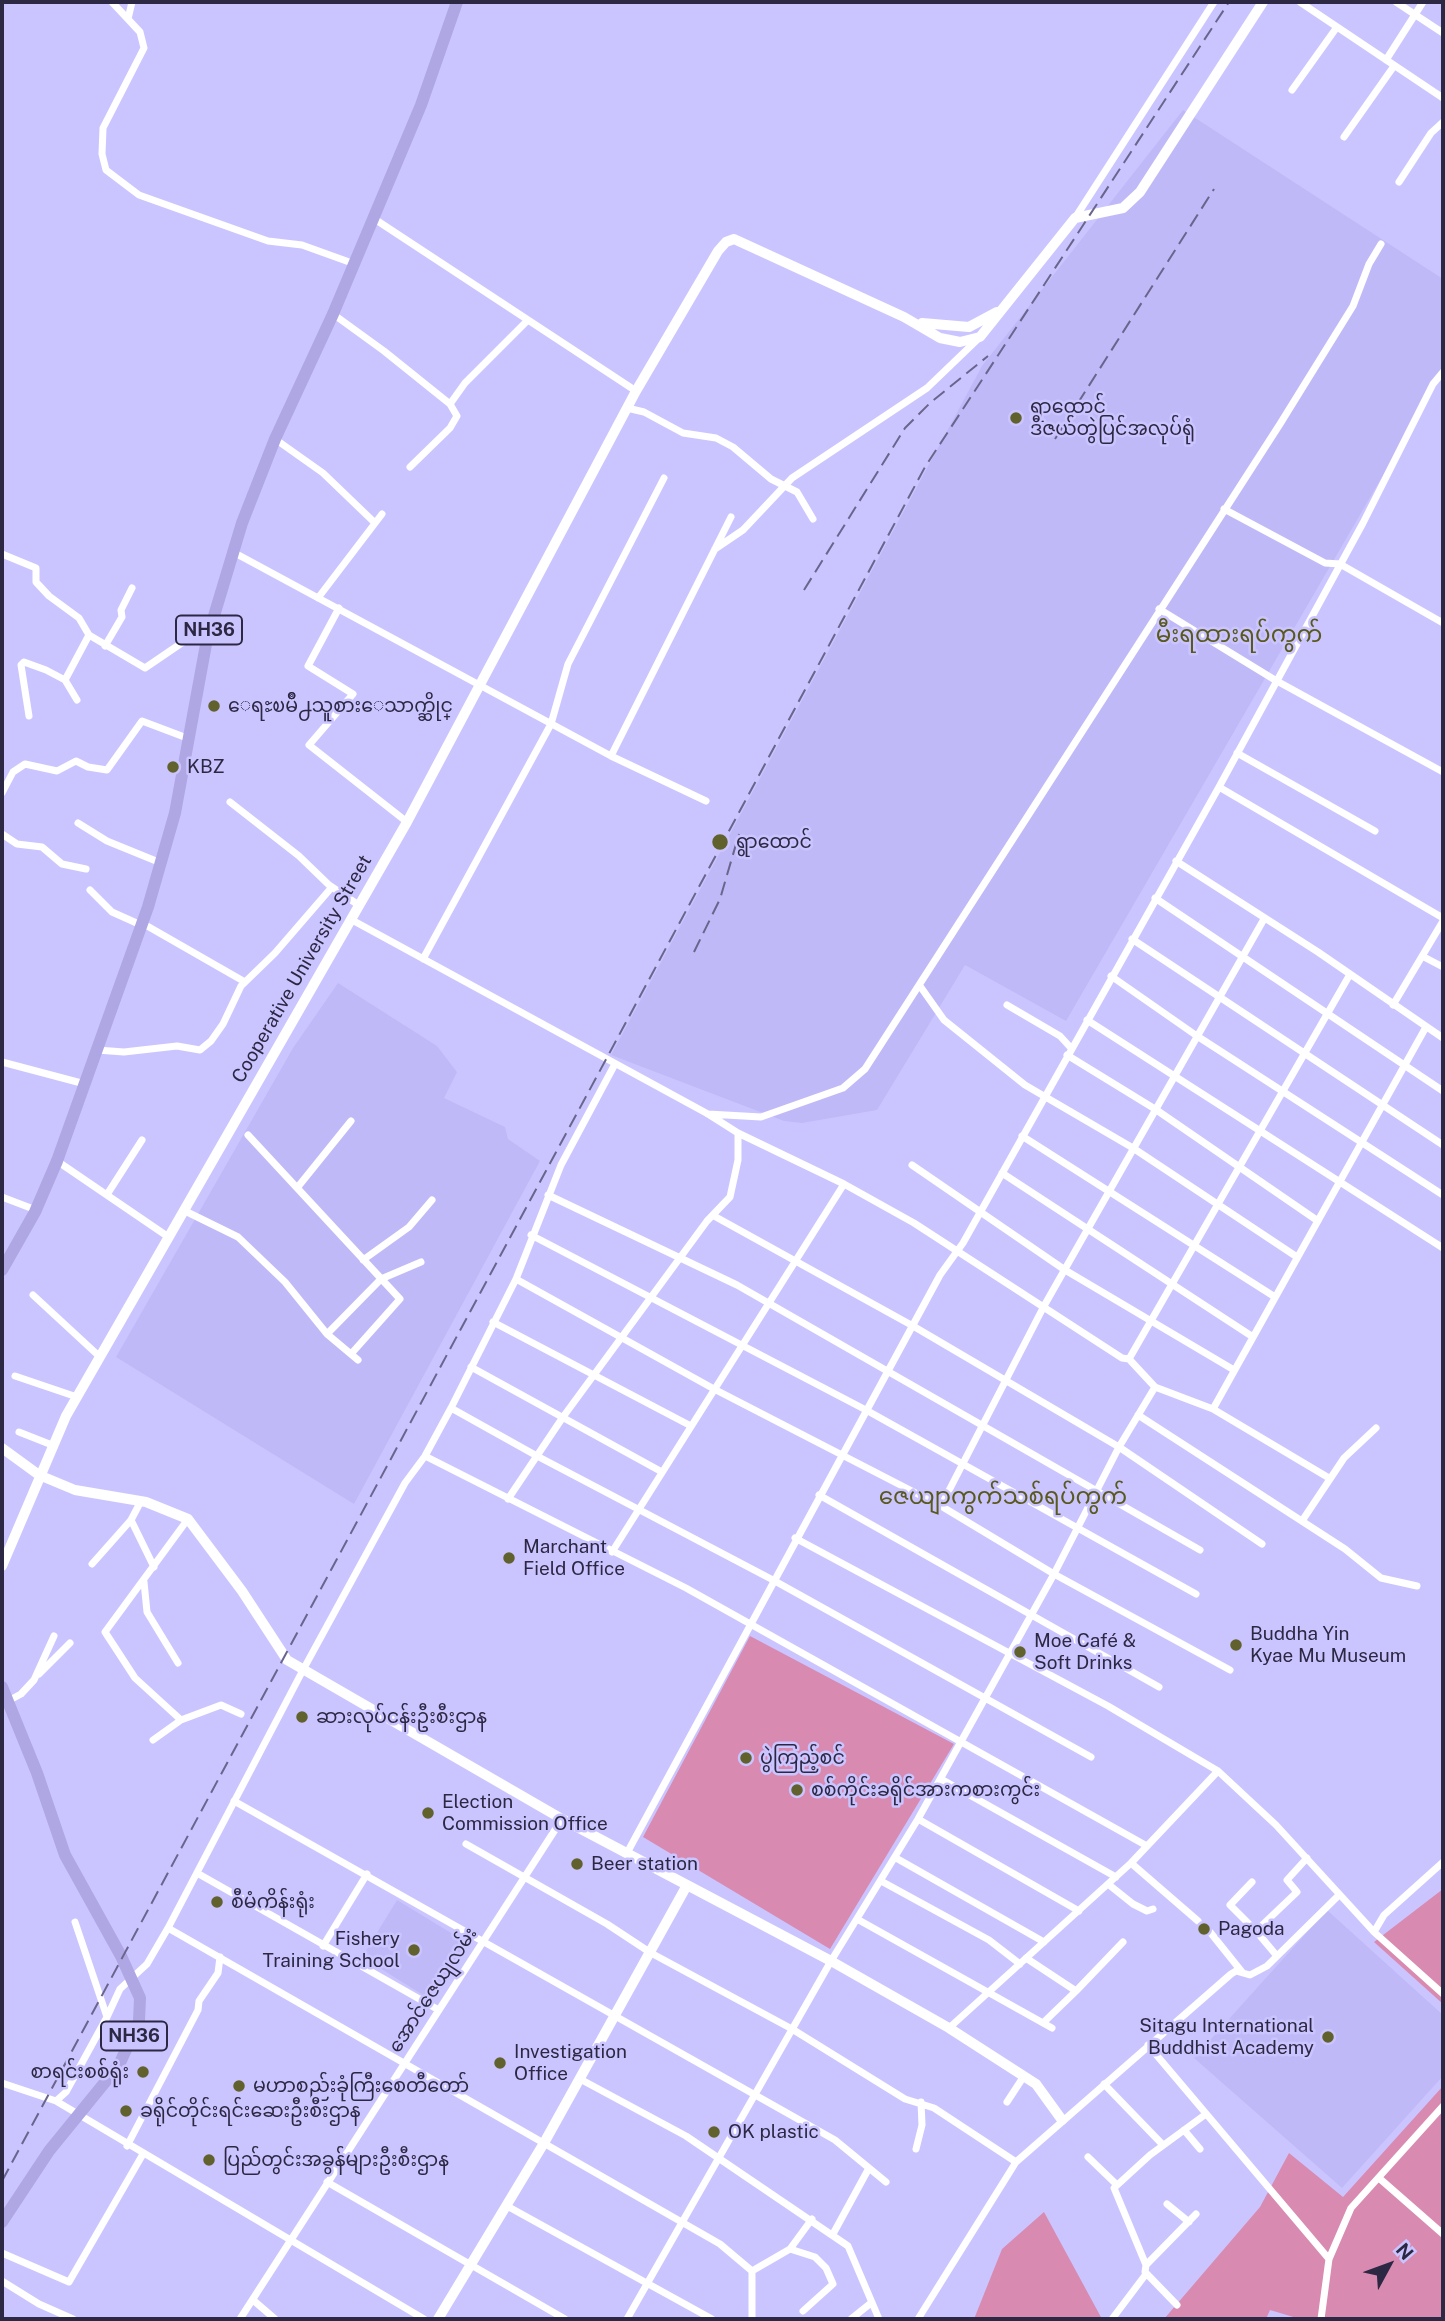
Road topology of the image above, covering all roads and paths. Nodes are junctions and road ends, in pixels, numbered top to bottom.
1 (112, 2) edge
2 (132, 2) edge
3 (457, 2) edge
4 (1213, 2) edge
5 (1263, 2) edge
6 (1300, 2) edge
7 (1396, 2) edge
8 (1423, 2) edge
9 (1415, 15) junction
10 (128, 19) junction
11 (1337, 26) junction
12 (1443, 33) edge
13 (1386, 60) junction
14 (1394, 66) junction
15 (1292, 90) dead end
16 (1443, 98) edge
17 (1443, 122) edge
18 (1344, 137) dead end
19 (1399, 182) dead end
20 (372, 218) junction
21 (1075, 218) junction
22 (1381, 244) dead end
23 (352, 263) junction
24 (1001, 310) junction
25 (333, 314) junction
26 (904, 317) junction
27 (528, 320) junction
28 (980, 337) junction
29 (1443, 372) edge
30 (636, 391) junction
31 (450, 404) junction
32 (627, 408) junction
33 (275, 439) junction
34 (410, 467) dead end
35 (664, 478) dead end
36 (784, 485) junction
37 (1224, 509) junction
38 (382, 514) dead end
39 (731, 517) dead end
40 (813, 519) dead end
41 (375, 523) junction
42 (715, 549) junction
43 (232, 551) junction
44 (2, 554) edge
45 (1340, 564) junction
46 (132, 588) dead end
47 (318, 598) junction
48 (339, 608) junction
49 (1159, 608) junction
50 (1443, 623) edge
51 (89, 635) junction
52 (206, 642) junction
53 (105, 646) junction
54 (65, 680) junction
55 (1275, 680) junction
56 (480, 686) junction
57 (77, 700) dead end
58 (29, 716) dead end
59 (551, 724) junction
60 (187, 738) junction
61 (1237, 753) junction
62 (611, 756) junction
63 (1443, 772) edge
64 (1219, 787) junction
65 (2, 793) edge
66 (706, 801) dead end
67 (230, 802) dead end
68 (407, 822) junction
69 (78, 823) dead end
70 (1376, 831) dead end
71 (2, 834) edge
72 (1176, 861) junction
73 (161, 863) junction
74 (86, 869) dead end
75 (332, 887) junction
76 (90, 890) dead end
77 (1155, 898) junction
78 (360, 906) junction
79 (1264, 919) junction
80 (352, 920) junction
81 (1443, 920) edge
82 (142, 924) junction
83 (1132, 939) junction
84 (1242, 956) junction
85 (1422, 956) junction
86 (423, 959) junction
87 (1443, 967) edge
88 (1111, 976) junction
89 (1349, 976) junction
90 (245, 982) junction
91 (920, 986) junction
92 (1219, 996) junction
93 (1007, 1005) dead end
94 (1393, 1005) junction
95 (1326, 1015) junction
96 (1087, 1020) junction
97 (1426, 1027) junction
98 (1197, 1036) junction
99 (1443, 1038) edge
100 (97, 1051) junction
101 (1069, 1052) junction
102 (1305, 1052) junction
103 (2, 1062) edge
104 (615, 1064) junction
105 (1404, 1066) junction
106 (1175, 1074) junction
107 (85, 1084) junction
108 (1443, 1091) edge
109 (1282, 1092) junction
110 (1045, 1096) junction
111 (1383, 1104) junction
112 (1155, 1109) junction
113 (708, 1114) junction
114 (351, 1121) dead end
115 (738, 1133) junction
116 (1259, 1133) junction
117 (248, 1135) dead end
118 (1022, 1136) junction
119 (142, 1140) dead end
120 (1361, 1143) junction
121 (1443, 1145) edge
122 (1133, 1148) junction
123 (57, 1161) junction
124 (912, 1164) dead end
125 (1239, 1168) junction
126 (1002, 1173) junction
127 (1339, 1182) junction
128 (844, 1184) junction
129 (297, 1188) junction
130 (1109, 1192) junction
131 (108, 1193) junction
132 (548, 1195) junction
133 (1443, 1195) edge
134 (2, 1197) edge
135 (432, 1200) dead end
136 (1218, 1204) junction
137 (36, 1210) junction
138 (184, 1210) junction
139 (981, 1211) junction
140 (714, 1216) junction
141 (1318, 1221) junction
142 (1088, 1228) junction
143 (531, 1235) junction
144 (167, 1236) junction
145 (1195, 1245) junction
146 (1443, 1248) edge
147 (957, 1249) junction
148 (1297, 1257) junction
149 (680, 1259) junction
150 (363, 1260) junction
151 (421, 1262) dead end
152 (797, 1262) junction
153 (1065, 1269) junction
154 (2, 1270) edge
155 (382, 1279) junction
156 (516, 1279) junction
157 (1172, 1285) junction
158 (33, 1295) dead end
159 (1275, 1297) junction
160 (650, 1299) junction
161 (769, 1303) junction
162 (1044, 1307) junction
163 (493, 1322) junction
164 (1150, 1322) junction
165 (913, 1326) junction
166 (327, 1334) junction
167 (1253, 1337) junction
168 (622, 1338) junction
169 (741, 1348) junction
170 (100, 1357) junction
171 (1129, 1359) junction
172 (471, 1367) junction
173 (888, 1369) junction
174 (1234, 1370) junction
175 (594, 1375) junction
176 (15, 1376) dead end
177 (1005, 1381) junction
178 (1155, 1387) junction
179 (714, 1389) junction
180 (77, 1397) junction
181 (451, 1408) junction
182 (1213, 1409) junction
183 (866, 1410) junction
184 (1139, 1415) junction
185 (563, 1417) junction
186 (984, 1423) junction
187 (691, 1426) junction
188 (1376, 1428) dead end
189 (19, 1432) dead end
190 (52, 1445) junction
191 (1119, 1447) junction
192 (2, 1448) edge
193 (842, 1454) junction
194 (425, 1456) junction
195 (537, 1457) junction
196 (962, 1464) junction
197 (662, 1472) junction
198 (39, 1475) junction
199 (1329, 1478) junction
200 (1098, 1489) junction
201 (820, 1495) junction
202 (509, 1499) junction
203 (141, 1501) junction
204 (941, 1506) junction
205 (639, 1509) junction
206 (188, 1519) junction
207 (131, 1520) junction
208 (1302, 1521) junction
209 (1078, 1527) junction
210 (795, 1538) junction
211 (1262, 1544) dead end
212 (1200, 1550) dead end
213 (611, 1552) junction
214 (92, 1564) dead end
215 (2, 1566) edge
216 (154, 1567) junction
217 (1054, 1574) junction
218 (773, 1580) junction
219 (144, 1581) junction
220 (1417, 1586) dead end
221 (1196, 1594) dead end
222 (1032, 1613) junction
223 (748, 1625) junction
224 (54, 1636) dead end
225 (70, 1643) dead end
226 (1010, 1653) junction
227 (178, 1662) dead end
228 (303, 1670) junction
229 (1230, 1670) dead end
230 (34, 1680) junction
231 (2, 1687) edge
232 (1159, 1687) dead end
233 (985, 1699) junction
234 (5, 1704) edge
235 (241, 1714) dead end
236 (181, 1720) junction
237 (153, 1740) dead end
238 (962, 1740) junction
239 (1091, 1757) dead end
240 (1218, 1771) junction
241 (941, 1779) junction
242 (234, 1801) junction
243 (562, 1819) junction
244 (918, 1819) junction
245 (466, 1844) dead end
246 (1147, 1846) junction
247 (627, 1853) junction
248 (896, 1858) junction
249 (1307, 1858) junction
250 (1443, 1861) edge
251 (1131, 1863) junction
252 (197, 1873) junction
253 (367, 1874) junction
254 (1116, 1877) junction
255 (524, 1878) junction
256 (881, 1881) junction
257 (1252, 1882) dead end
258 (1108, 1884) junction
259 (686, 1887) junction
260 (1339, 1895) junction
261 (1153, 1909) dead end
262 (1079, 1911) junction
263 (857, 1919) junction
264 (75, 1922) dead end
265 (1198, 1922) dead end
266 (168, 1928) junction
267 (1256, 1931) junction
268 (1210, 1932) dead end
269 (1374, 1932) junction
270 (1044, 1942) junction
271 (1122, 1942) dead end
272 (483, 1944) junction
273 (323, 1946) junction
274 (651, 1953) junction
275 (1277, 1956) junction
276 (219, 1957) junction
277 (831, 1961) junction
278 (1023, 1961) junction
279 (1242, 1972) junction
280 (1076, 1991) junction
281 (989, 1992) junction
282 (1443, 1994) edge
283 (437, 2009) junction
284 (616, 2016) junction
285 (107, 2017) junction
286 (1044, 2022) junction
287 (948, 2028) junction
288 (1052, 2028) dead end
289 (792, 2029) junction
290 (1148, 2045) junction
291 (405, 2061) junction
292 (1024, 2076) junction
293 (580, 2079) junction
294 (2, 2082) edge
295 (1104, 2084) junction
296 (754, 2096) junction
297 (56, 2101) junction
298 (921, 2102) junction
299 (1007, 2102) dead end
300 (1443, 2106) edge
301 (1206, 2114) junction
302 (1062, 2120) junction
303 (1184, 2130) junction
304 (544, 2143) junction
305 (1163, 2145) junction
306 (127, 2146) junction
307 (916, 2148) dead end
308 (1200, 2149) dead end
309 (143, 2154) junction
310 (718, 2156) junction
311 (1088, 2157) dead end
312 (1016, 2162) junction
313 (869, 2168) junction
314 (1379, 2178) junction
315 (327, 2182) junction
316 (886, 2182) dead end
317 (1116, 2184) junction
318 (1167, 2204) dead end
319 (507, 2206) junction
320 (1196, 2214) dead end
321 (812, 2219) junction
322 (682, 2221) junction
323 (2, 2222) edge
324 (1189, 2222) junction
325 (832, 2234) junction
326 (1443, 2234) edge
327 (290, 2238) junction
328 (790, 2249) junction
329 (2, 2253) edge
330 (1328, 2259) junction
331 (1146, 2264) junction
332 (471, 2267) junction
333 (752, 2271) junction
334 (1146, 2274) junction
335 (2, 2281) edge
336 (648, 2284) junction
337 (253, 2300) junction
338 (872, 2303) junction
339 (1177, 2305) dead end
340 (803, 2311) dead end
341 (73, 2319) edge
342 (240, 2319) edge
343 (275, 2319) edge
344 (424, 2319) edge
345 (438, 2319) edge
346 (565, 2319) edge
347 (627, 2319) edge
348 (712, 2319) edge
349 (752, 2319) edge
350 (851, 2319) edge
351 (878, 2319) edge
352 (918, 2319) edge
353 (1112, 2319) edge
354 (1321, 2319) edge

1 - 10 street
2 - 10 street
3 - 20 highway, NH36
4 - 21 street
5 - 21 street
6 - 11 street
7 - 9 street
8 - 9 street
9 - 12 street
9 - 13 street
10 - 23 street
11 - 13 street
11 - 15 street
13 - 14 street
14 - 16 street
14 - 18 street
17 - 19 street
20 - 23 highway, NH36
20 - 27 street
21 - 24 street
22 - 37 street
23 - 25 highway, NH36
24 - 26 street
24 - 28 street
25 - 31 street
25 - 33 highway, NH36
26 - 28 street
26 - 30 street, Cooperative University Street
27 - 30 street
27 - 31 street
28 - 36 street
29 - 45 street
30 - 32 street, Cooperative University Street
31 - 34 street
32 - 36 street
32 - 56 street, Cooperative University Street
33 - 41 street
33 - 43 highway, NH36
35 - 59 street
36 - 40 street
36 - 42 street
37 - 45 street
37 - 49 street
38 - 41 street
39 - 42 street
41 - 47 street
42 - 62 street
43 - 47 street
43 - 52 highway, NH36
44 - 51 street
45 - 50 street
45 - 55 street
46 - 53 street
47 - 48 street
48 - 56 street
48 - 68 street
49 - 55 street
49 - 91 street
51 - 53 street
51 - 54 street
52 - 53 street
52 - 60 highway, NH36
54 - 57 street
54 - 58 street
55 - 61 street
55 - 63 street
56 - 59 street
56 - 68 street, Cooperative University Street
59 - 62 street
59 - 86 street
60 - 65 street
60 - 73 highway, NH36
61 - 64 street
61 - 70 street
62 - 66 street
64 - 72 street
64 - 81 street
67 - 75 street
68 - 78 street, Cooperative University Street
69 - 73 street
71 - 74 street
72 - 77 street
72 - 79 street
73 - 82 highway, NH36
75 - 78 street
75 - 90 street
76 - 82 street
77 - 83 street
77 - 84 street
78 - 80 street, Cooperative University Street
79 - 84 street
79 - 89 street
80 - 86 street
80 - 138 street, Cooperative University Street
81 - 85 street
82 - 90 street
82 - 100 highway, NH36
83 - 88 street
83 - 92 street
84 - 92 street
84 - 95 street
85 - 87 street
85 - 94 street
86 - 104 street
88 - 96 street
88 - 98 street
89 - 94 street
89 - 95 street
90 - 100 street
91 - 110 street
91 - 113 street
92 - 98 street
92 - 102 street
93 - 101 street
94 - 97 street
95 - 102 street
95 - 105 street
96 - 101 street
96 - 106 street
97 - 99 street
97 - 105 street
98 - 106 street
98 - 109 street
100 - 107 highway, NH36
101 - 110 street
101 - 112 street
102 - 109 street
102 - 111 street
103 - 107 street
104 - 113 street
104 - 132 street
105 - 108 street
105 - 111 street
106 - 112 street
106 - 116 street
107 - 123 highway, NH36
109 - 116 street
109 - 120 street
110 - 118 street
110 - 122 street
111 - 120 street
111 - 121 street
112 - 122 street
112 - 125 street
113 - 115 street
114 - 129 street
115 - 128 street
115 - 140 street
116 - 125 street
116 - 127 street
117 - 129 street
118 - 126 street
118 - 130 street
119 - 131 street
120 - 127 street
120 - 133 street
122 - 130 street
122 - 136 street
123 - 131 street
123 - 137 highway, NH36
124 - 139 street
125 - 136 street
125 - 141 street
126 - 139 street
126 - 142 street
127 - 141 street
127 - 146 street
128 - 147 street
128 - 152 street
129 - 150 street
130 - 142 street
130 - 145 street
131 - 144 street
132 - 143 street
132 - 149 street
134 - 137 street
135 - 150 street
136 - 145 street
136 - 148 street
137 - 154 highway, NH36
138 - 144 street, Cooperative University Street
138 - 166 street
139 - 147 street
139 - 153 street
140 - 149 street
140 - 152 street
141 - 148 street
142 - 153 street
142 - 157 street
143 - 156 street
143 - 160 street
144 - 170 street, Cooperative University Street
145 - 157 street
145 - 159 street
147 - 162 street
147 - 165 street
148 - 159 street
149 - 160 street
149 - 161 street
150 - 155 street
151 - 155 street
152 - 161 street
152 - 165 street
153 - 162 street
153 - 164 street
155 - 166 street
155 - 166 street
156 - 163 street
156 - 168 street
157 - 164 street
157 - 167 street
158 - 170 street
159 - 167 street
160 - 168 street
160 - 169 street
161 - 169 street
161 - 173 street
162 - 171 street
162 - 177 street
163 - 172 street
163 - 175 street
164 - 171 street
164 - 174 street
165 - 173 street
165 - 177 street
167 - 174 street
168 - 175 street
168 - 179 street
169 - 179 street
169 - 183 street
170 - 180 street, Cooperative University Street
171 - 178 street
172 - 181 street
172 - 185 street
173 - 183 street
173 - 186 street
174 - 182 street
175 - 185 street
175 - 187 street
176 - 180 street
177 - 186 street
177 - 191 street
178 - 182 street
178 - 184 street
179 - 187 street
179 - 193 street
180 - 190 street, Cooperative University Street
181 - 194 street
181 - 195 street
182 - 199 street
183 - 193 street
183 - 196 street
184 - 191 street
184 - 208 street
185 - 195 street
185 - 197 street
186 - 196 street
186 - 200 street
187 - 197 street
188 - 199 street
189 - 190 street
190 - 198 street, Cooperative University Street
191 - 200 street
191 - 211 street
192 - 198 street
193 - 201 street
193 - 204 street
194 - 202 street
194 - 228 street
195 - 202 street
195 - 205 street
196 - 204 street
196 - 209 street
197 - 205 street
198 - 203 street
198 - 215 street, Cooperative University Street
199 - 208 street
200 - 209 street
200 - 212 street
201 - 210 street
201 - 222 street
202 - 213 street
203 - 206 street
203 - 207 street
204 - 217 street
205 - 213 street
205 - 218 street
206 - 216 street
206 - 228 street
207 - 214 street
207 - 216 street
208 - 220 street
209 - 217 street
209 - 221 street
210 - 218 street
210 - 226 street
213 - 223 street
216 - 219 street
217 - 222 street
217 - 229 street
218 - 223 street
218 - 233 street
219 - 227 street
219 - 236 street
222 - 226 street
222 - 232 street
223 - 238 street
223 - 247 street
224 - 230 street
225 - 230 street
226 - 233 street
226 - 240 street
228 - 242 street
228 - 243 street
230 - 234 street
231 - 234 highway, NH36
233 - 238 street
233 - 239 street
234 - 323 highway, NH36
235 - 236 street
236 - 237 street
238 - 241 street
238 - 246 street
240 - 246 street
240 - 249 street
241 - 244 street
241 - 254 street
242 - 252 street
242 - 253 street
243 - 247 street
243 - 255 street, အောင်ဇေယျလမ်း
244 - 248 street
244 - 262 street
245 - 255 street
246 - 251 street
247 - 259 street
248 - 256 street
248 - 270 street
249 - 260 street
249 - 267 street
250 - 269 street
251 - 254 street
251 - 265 street
252 - 266 street
252 - 273 street
253 - 272 street
253 - 273 street
254 - 258 street
255 - 272 street, အောင်ဇေယျလမ်း
255 - 274 street
256 - 263 street
256 - 278 street
257 - 267 street
258 - 261 street
258 - 262 street
259 - 274 street
259 - 277 street
260 - 269 street
260 - 275 street
262 - 270 street
263 - 277 street
263 - 281 street
264 - 285 street
266 - 276 street
266 - 285 street
267 - 275 street
268 - 279 street
269 - 282 street
270 - 278 street
271 - 280 street
272 - 283 street, အောင်ဇေယျလမ်း
272 - 284 street
273 - 283 street
274 - 284 street
274 - 289 street
275 - 279 street
276 - 291 street
276 - 306 street
277 - 287 street
277 - 289 street
278 - 280 street
278 - 281 street
279 - 290 street
280 - 286 street
281 - 286 street
281 - 287 street
283 - 291 street, အောင်ဇေယျလမ်း
284 - 293 street
284 - 296 street
285 - 297 street
286 - 288 street
287 - 292 street
289 - 296 street
289 - 298 street
290 - 295 street
290 - 301 street
291 - 304 street
291 - 315 street, အောင်ဇေယျလမ်း
292 - 299 street
292 - 302 street
293 - 304 street
293 - 310 street
294 - 297 street
295 - 302 street
295 - 305 street
296 - 310 street
296 - 313 street
297 - 306 street
298 - 307 street
298 - 312 street
300 - 314 street
301 - 303 street
301 - 330 street
302 - 312 street
303 - 305 street
303 - 308 street
304 - 319 street
304 - 322 street
305 - 317 street
306 - 309 street
309 - 327 street
309 - 329 street
310 - 321 street
310 - 322 street
311 - 317 street
312 - 352 street
313 - 316 street
313 - 325 street
314 - 326 street
314 - 330 street
315 - 327 street, အောင်ဇေယျလမ်း
315 - 332 street
317 - 331 street
318 - 324 street
319 - 332 street
319 - 336 street
320 - 324 street
321 - 325 street
321 - 328 street
322 - 333 street
322 - 336 street
324 - 331 street
325 - 338 street
327 - 337 street, အောင်ဇေယျလမ်း
327 - 344 street
328 - 333 street
328 - 340 street
330 - 354 street
331 - 334 street
332 - 345 street
332 - 346 street
333 - 349 street
334 - 339 street
334 - 353 street
335 - 341 street
336 - 347 street
336 - 348 street
337 - 342 street, အောင်ဇေယျလမ်း
337 - 343 street
338 - 350 street
338 - 351 street

